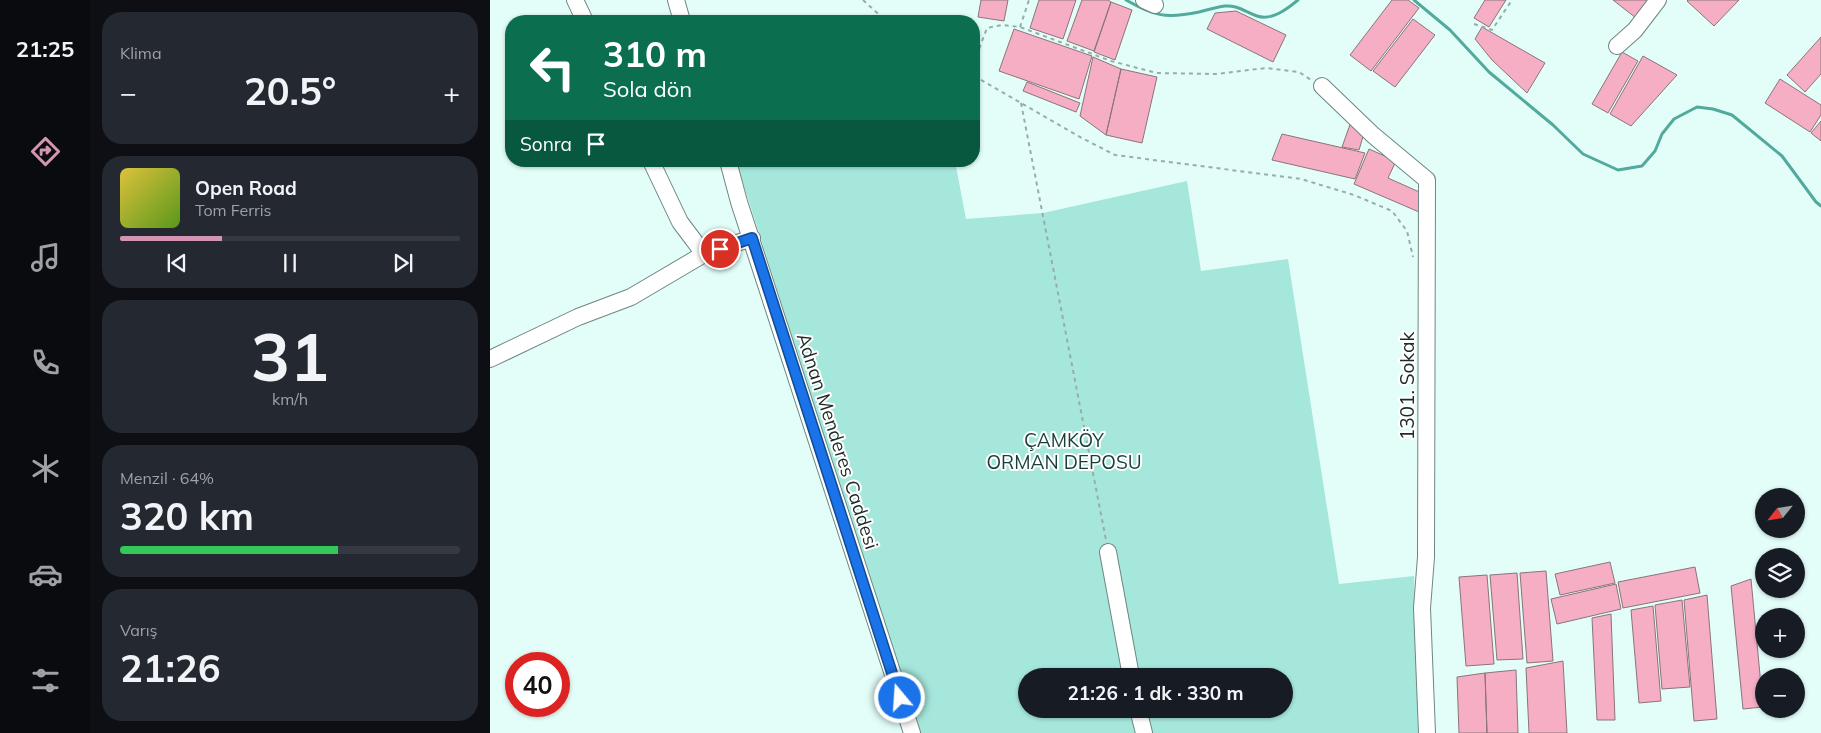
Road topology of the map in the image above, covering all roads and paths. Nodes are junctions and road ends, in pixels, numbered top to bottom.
1 (575, 0) edge
2 (676, 0) edge
3 (863, 0) edge
4 (1029, 0) edge
5 (1512, 0) edge
6 (1658, 0) edge
7 (582, 15) edge
8 (680, 15) edge
9 (879, 15) edge
10 (1474, 24) dead end
11 (1020, 27) junction
12 (980, 46) edge
13 (1617, 46) dead end
14 (980, 79) edge
15 (1322, 86) joint
16 (1021, 103) junction
17 (654, 167) edge
18 (730, 167) edge
19 (752, 238) junction
20 (704, 254) junction
21 (1413, 260) dead end
22 (490, 359) edge
23 (1108, 552) joint
24 (1130, 668) edge
25 (1140, 718) edge
26 (912, 733) edge
27 (1144, 733) edge
28 (1427, 733) edge

1 - 7 street
2 - 8 street
3 - 9 path
4 - 11 path
5 - 10 path
6 - 13 street
11 - 12 path
11 - 15 path
14 - 16 path
15 - 28 street, 1301. Sokak
16 - 21 path
16 - 23 path
17 - 20 street
18 - 19 street, Adnan Menderes Caddesi
19 - 20 street
19 - 26 street, Adnan Menderes Caddesi
20 - 22 street
23 - 24 street
25 - 27 street

